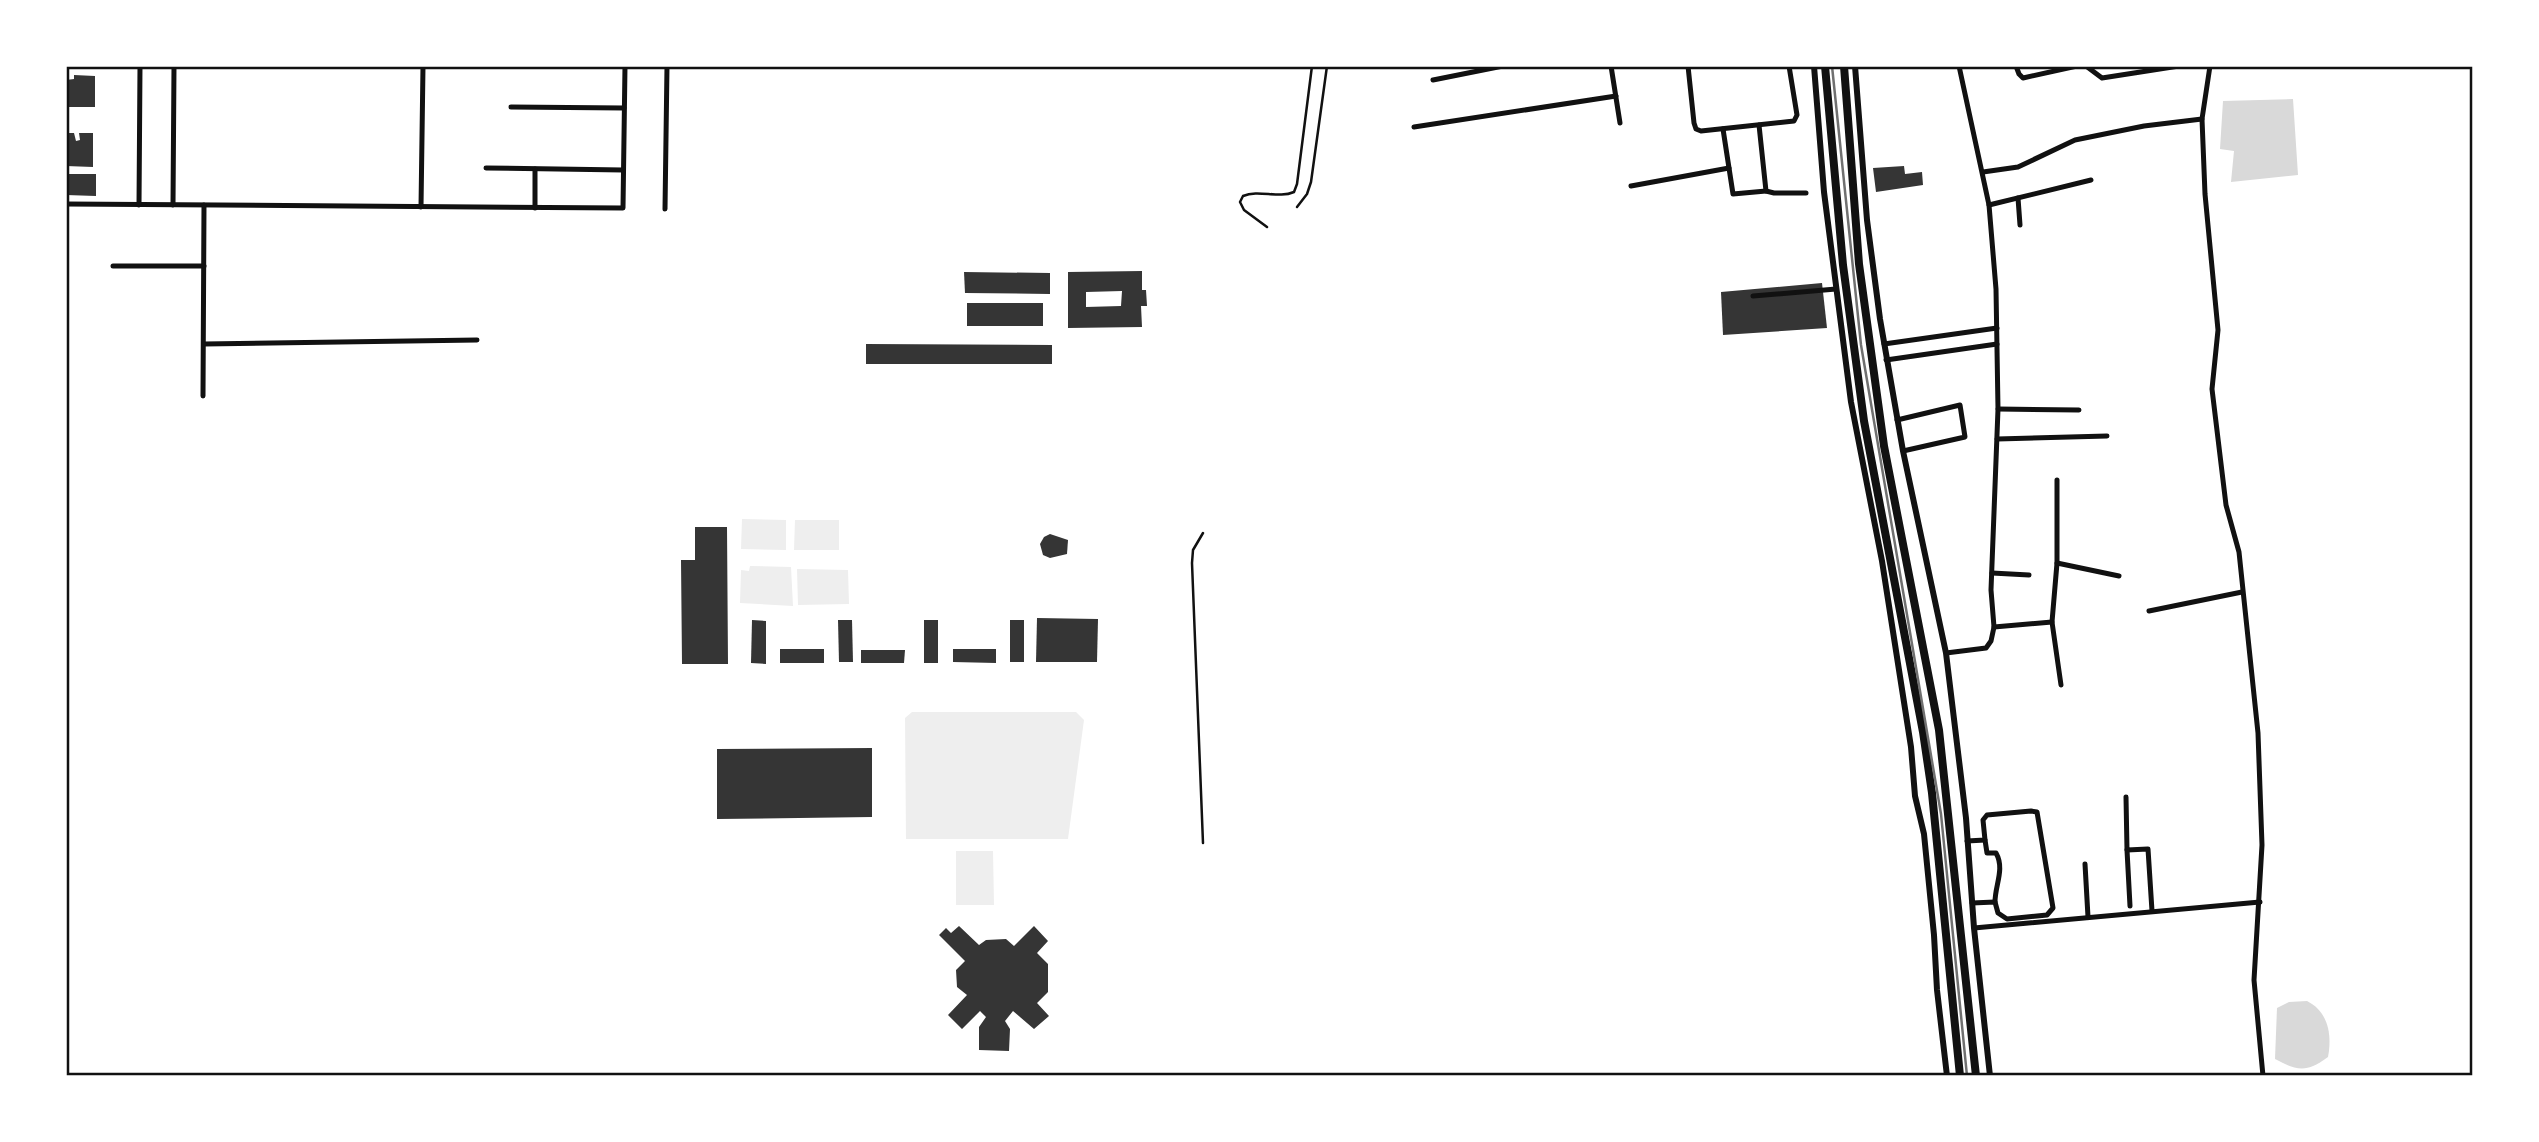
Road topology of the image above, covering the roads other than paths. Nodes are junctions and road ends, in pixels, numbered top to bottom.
1 (140, 66) edge
2 (174, 66) edge
3 (423, 66) edge
4 (625, 66) edge
5 (667, 66) edge
6 (1312, 66) edge
7 (1326, 66) edge
8 (1503, 66) edge
9 (1611, 66) edge
10 (1688, 66) edge
11 (1789, 66) edge
12 (1814, 66) edge
13 (1825, 66) edge
14 (1844, 66) edge
15 (1855, 66) edge
16 (1959, 66) edge
17 (2016, 66) edge
18 (2077, 66) edge
19 (2086, 66) edge
20 (2179, 66) edge
21 (2210, 66) edge
22 (2144, 70) edge
23 (1433, 80) dead end
24 (1616, 96) junction
25 (511, 107) dead end
26 (624, 108) junction
27 (2202, 120) junction
28 (1620, 123) dead end
29 (1759, 125) junction
30 (1414, 127) dead end
31 (1723, 128) junction
32 (486, 168) dead end
33 (1728, 168) junction
34 (535, 169) junction
35 (623, 170) junction
36 (1983, 172) junction
37 (2091, 180) dead end
38 (1631, 186) dead end
39 (1766, 191) junction
40 (1806, 193) dead end
41 (2018, 198) junction
42 (66, 204) edge
43 (139, 205) junction
44 (173, 205) junction
45 (204, 205) junction
46 (1989, 205) junction
47 (421, 207) junction
48 (1297, 207) dead end
49 (535, 208) junction
50 (665, 209) dead end
51 (2020, 225) dead end
52 (1267, 227) dead end
53 (113, 266) dead end
54 (204, 266) junction
55 (1836, 289) junction
56 (1753, 296) dead end
57 (1997, 328) junction
58 (477, 340) dead end
59 (204, 344) junction
60 (1884, 344) junction
61 (1997, 344) junction
62 (1886, 360) junction
63 (203, 396) dead end
64 (1998, 409) junction
65 (2080, 410) dead end
66 (1896, 420) junction
67 (2107, 436) dead end
68 (1997, 439) junction
69 (1903, 451) junction
70 (2057, 480) dead end
71 (1203, 533) dead end
72 (2057, 563) junction
73 (1992, 573) junction
74 (2029, 575) dead end
75 (2119, 576) dead end
76 (2242, 592) junction
77 (2149, 611) dead end
78 (2052, 622) junction
79 (1993, 627) junction
80 (1946, 653) junction
81 (2062, 685) dead end
82 (2126, 797) dead end
83 (1985, 840) junction
84 (1968, 841) junction
85 (1203, 843) dead end
86 (2127, 850) junction
87 (2085, 864) dead end
88 (1957, 890) junction
89 (1941, 891) junction
90 (1995, 902) junction
91 (2260, 902) junction
92 (1972, 903) junction
93 (2130, 905) dead end
94 (2152, 911) junction
95 (2088, 917) junction
96 (1974, 928) junction
97 (1947, 1076) edge
98 (1959, 1076) edge
99 (1976, 1076) edge
100 (1990, 1076) edge
101 (2263, 1076) edge

1 - 43 street
2 - 44 street
3 - 47 street
4 - 26 street
5 - 50 street
6 - 52 lane
7 - 48 lane
8 - 23 street
9 - 24 street
10 - 31 street
11 - 29 street
12 - 55 street
13 - 89 main road
14 - 88 main road
15 - 60 street
16 - 36 street
17 - 18 street
19 - 22 street
20 - 22 street
21 - 27 street
24 - 28 street
24 - 30 street
25 - 26 street
26 - 35 street
27 - 36 street
27 - 76 street
29 - 31 street
29 - 39 street
31 - 33 street
32 - 34 street
33 - 38 street
33 - 39 street
34 - 35 street
34 - 49 street
35 - 49 street
36 - 46 street
37 - 41 street
39 - 40 street
41 - 46 street
41 - 51 street
42 - 43 street
43 - 44 street
44 - 45 street
45 - 47 street
45 - 54 street
46 - 57 street
47 - 49 street
53 - 54 street
54 - 59 street
55 - 56 street
55 - 97 street
57 - 60 street
57 - 61 street
58 - 59 street
59 - 63 street
60 - 62 street
61 - 62 street
61 - 64 street
62 - 66 street
64 - 65 street
64 - 68 street
66 - 69 street
66 - 69 street
67 - 68 street
68 - 73 street
69 - 80 street
70 - 72 street
71 - 85 lane
72 - 75 street
72 - 78 street
73 - 74 street
73 - 79 street
76 - 77 street
76 - 91 street
78 - 79 street
78 - 81 street
79 - 80 street
80 - 84 street
82 - 86 street
83 - 84 street
83 - 90 street
83 - 90 street
84 - 92 street
86 - 93 street
86 - 94 street
87 - 95 street
88 - 89 main road
88 - 99 main road
89 - 98 main road
90 - 92 street
91 - 94 street
91 - 101 street
92 - 96 street
94 - 95 street
95 - 96 street
96 - 100 street

